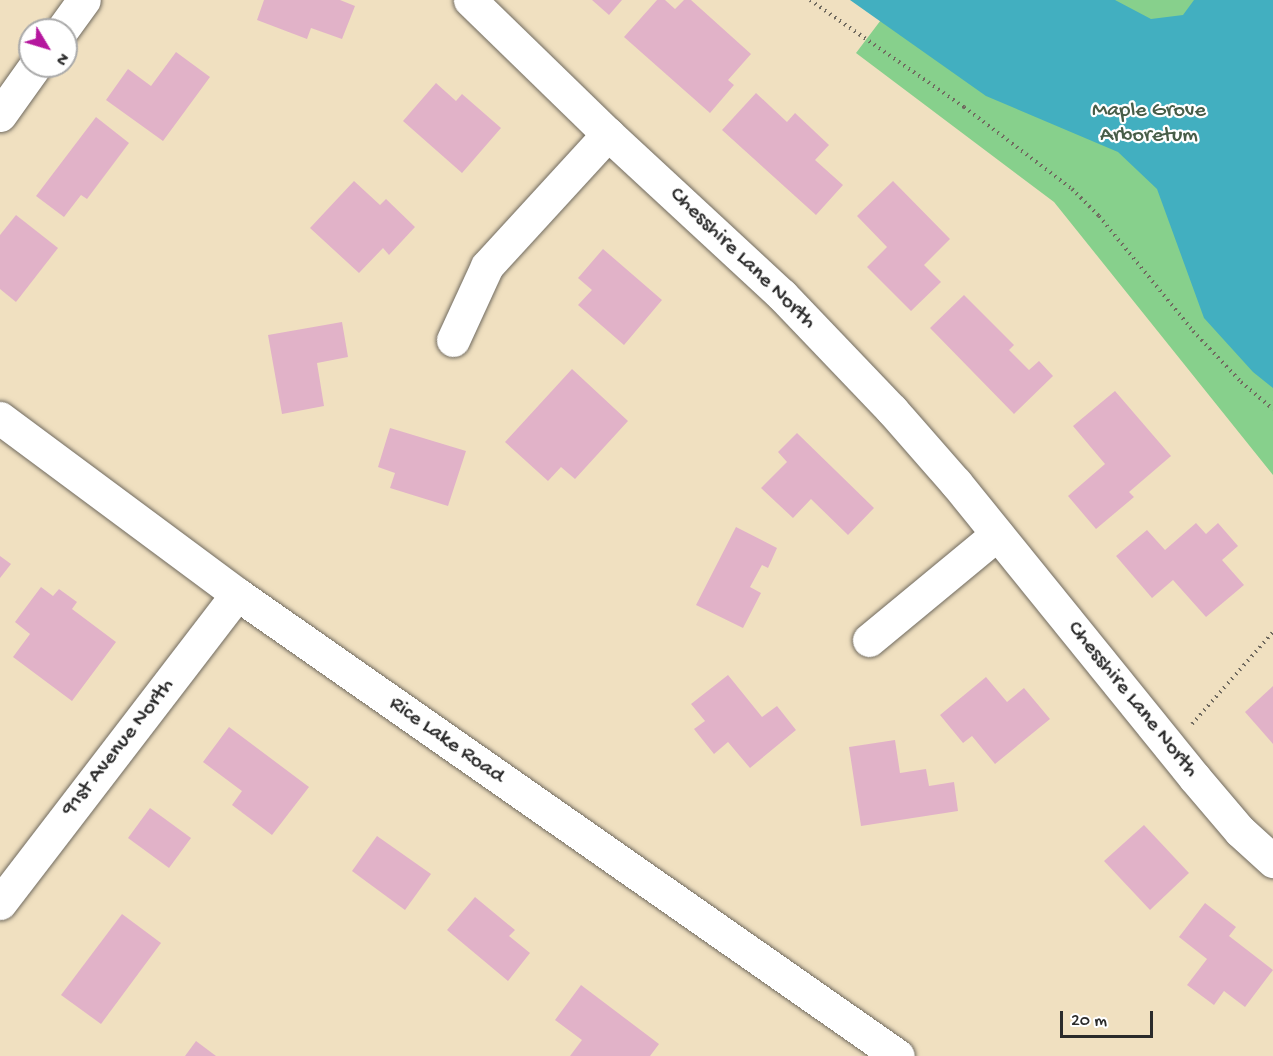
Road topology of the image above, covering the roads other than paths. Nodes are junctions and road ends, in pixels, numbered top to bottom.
1 (84, 0) edge
2 (470, 0) edge
3 (71, 18) edge
4 (26, 78) edge
5 (0, 115) edge
6 (608, 134) junction
7 (453, 340) dead end
8 (0, 418) edge
9 (997, 534) junction
10 (237, 594) junction
11 (869, 640) dead end
12 (1273, 861) edge
13 (0, 903) edge
14 (898, 1056) edge

1 - 3 street
2 - 6 street, Chesshire Lane North
4 - 5 street
6 - 7 street
6 - 9 street, Chesshire Lane North
8 - 10 street, Rice Lake Road
9 - 11 street
9 - 12 street, Chesshire Lane North
10 - 13 street, 91st Avenue North
10 - 14 street, Rice Lake Road

